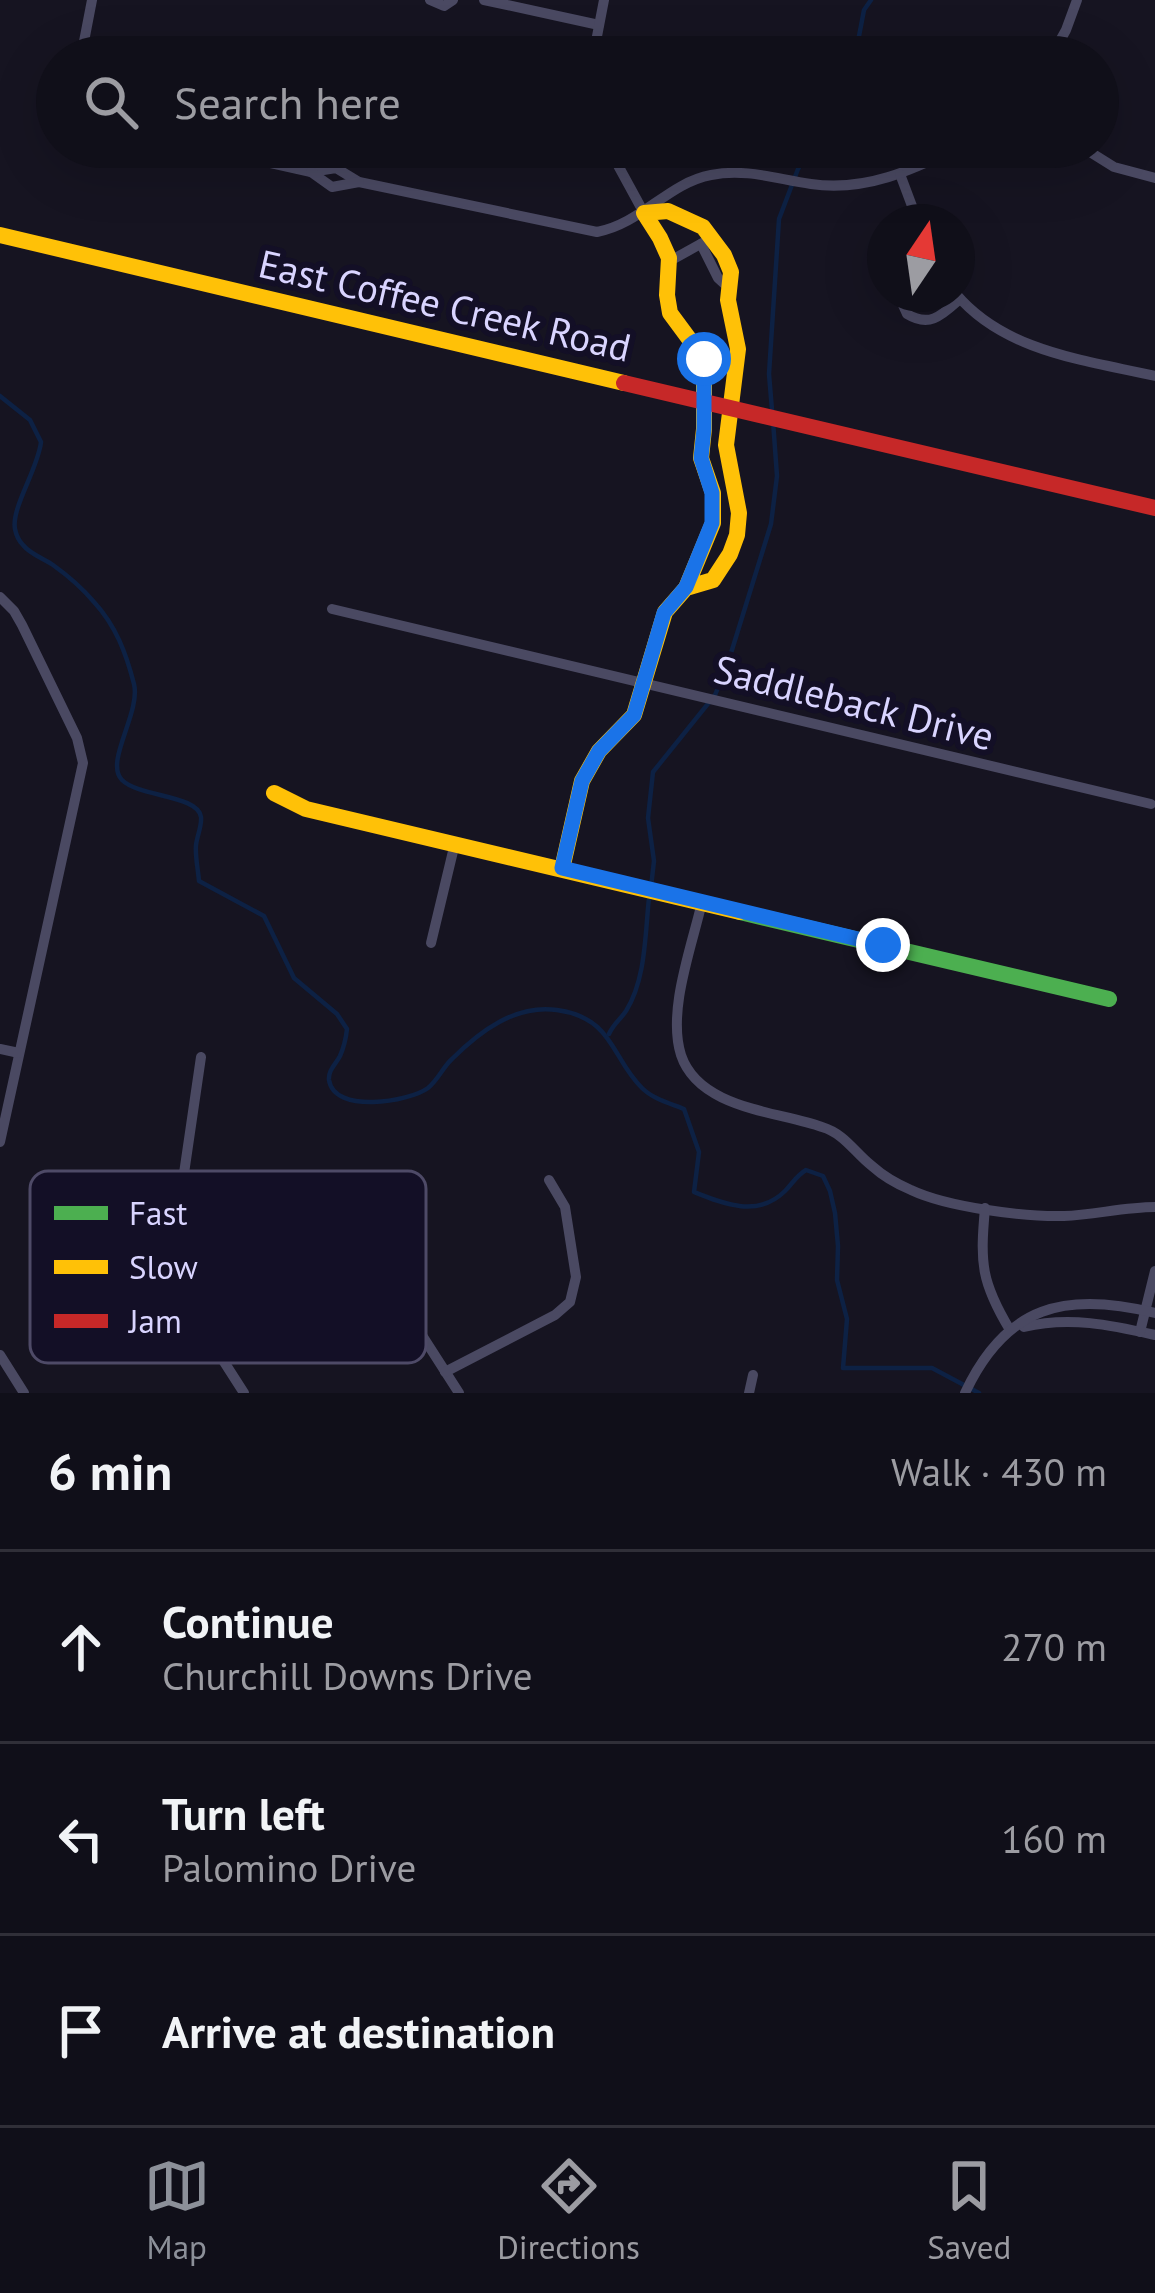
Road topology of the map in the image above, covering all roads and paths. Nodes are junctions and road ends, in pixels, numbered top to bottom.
1 (92, 0) edge
2 (430, 0) edge
3 (453, 0) edge
4 (484, 0) edge
5 (604, 0) edge
6 (1077, 0) edge
7 (598, 25) junction
8 (85, 36) edge
9 (596, 36) edge
10 (1062, 36) edge
11 (1119, 167) edge
12 (293, 168) edge
13 (619, 168) edge
14 (913, 168) edge
15 (311, 172) junction
16 (900, 174) junction
17 (1155, 178) edge
18 (358, 182) junction
19 (911, 204) edge
20 (644, 213) junction
21 (0, 235) edge
22 (706, 241) junction
23 (670, 261) junction
24 (975, 311) edge
25 (906, 312) edge
26 (944, 312) edge
27 (1155, 376) edge
28 (703, 400) junction
29 (730, 406) junction
30 (1155, 508) edge
31 (686, 587) junction
32 (0, 597) edge
33 (332, 609) dead end
34 (643, 682) junction
35 (274, 793) dead end
36 (1151, 804) dead end
37 (454, 843) junction
38 (562, 868) junction
39 (702, 902) junction
40 (431, 943) dead end
41 (1109, 999) dead end
42 (0, 1049) edge
43 (19, 1053) junction
44 (200, 1058) dead end
45 (0, 1142) edge
46 (184, 1171) edge
47 (549, 1180) dead end
48 (1155, 1207) edge
49 (985, 1208) junction
50 (1155, 1270) edge
51 (1150, 1311) edge
52 (1010, 1330) junction
53 (1140, 1332) junction
54 (1155, 1335) edge
55 (426, 1342) edge
56 (0, 1355) edge
57 (225, 1363) edge
58 (445, 1372) junction
59 (753, 1375) dead end
60 (20, 1392) edge
61 (244, 1393) edge
62 (459, 1393) edge
63 (749, 1393) edge
64 (965, 1393) edge

1 - 8 street
2 - 3 street
4 - 7 street
5 - 7 street
6 - 10 street
7 - 9 street
11 - 17 street
12 - 15 street
13 - 20 street
14 - 16 street
15 - 18 street
15 - 18 street
16 - 19 street
16 - 20 street
18 - 20 street
20 - 22 street
20 - 23 street
21 - 28 street, East Coffee Creek Road
22 - 23 street
22 - 29 street
23 - 28 street
24 - 27 street
25 - 26 street
28 - 29 street, East Coffee Creek Road
28 - 31 street
29 - 30 street, East Coffee Creek Road
29 - 31 street
31 - 34 street
32 - 43 street
33 - 34 street, Saddleback Drive
34 - 36 street, Saddleback Drive
34 - 38 street
35 - 37 street
37 - 38 street
37 - 40 street
38 - 39 street
39 - 41 street
39 - 49 street
42 - 43 street
43 - 45 street
44 - 46 street
47 - 58 street
48 - 49 street
49 - 52 street
50 - 51 street
51 - 52 street
51 - 53 street
52 - 53 street
52 - 64 street
53 - 54 street
55 - 58 street
56 - 60 street
57 - 61 street
58 - 62 street
59 - 63 street

